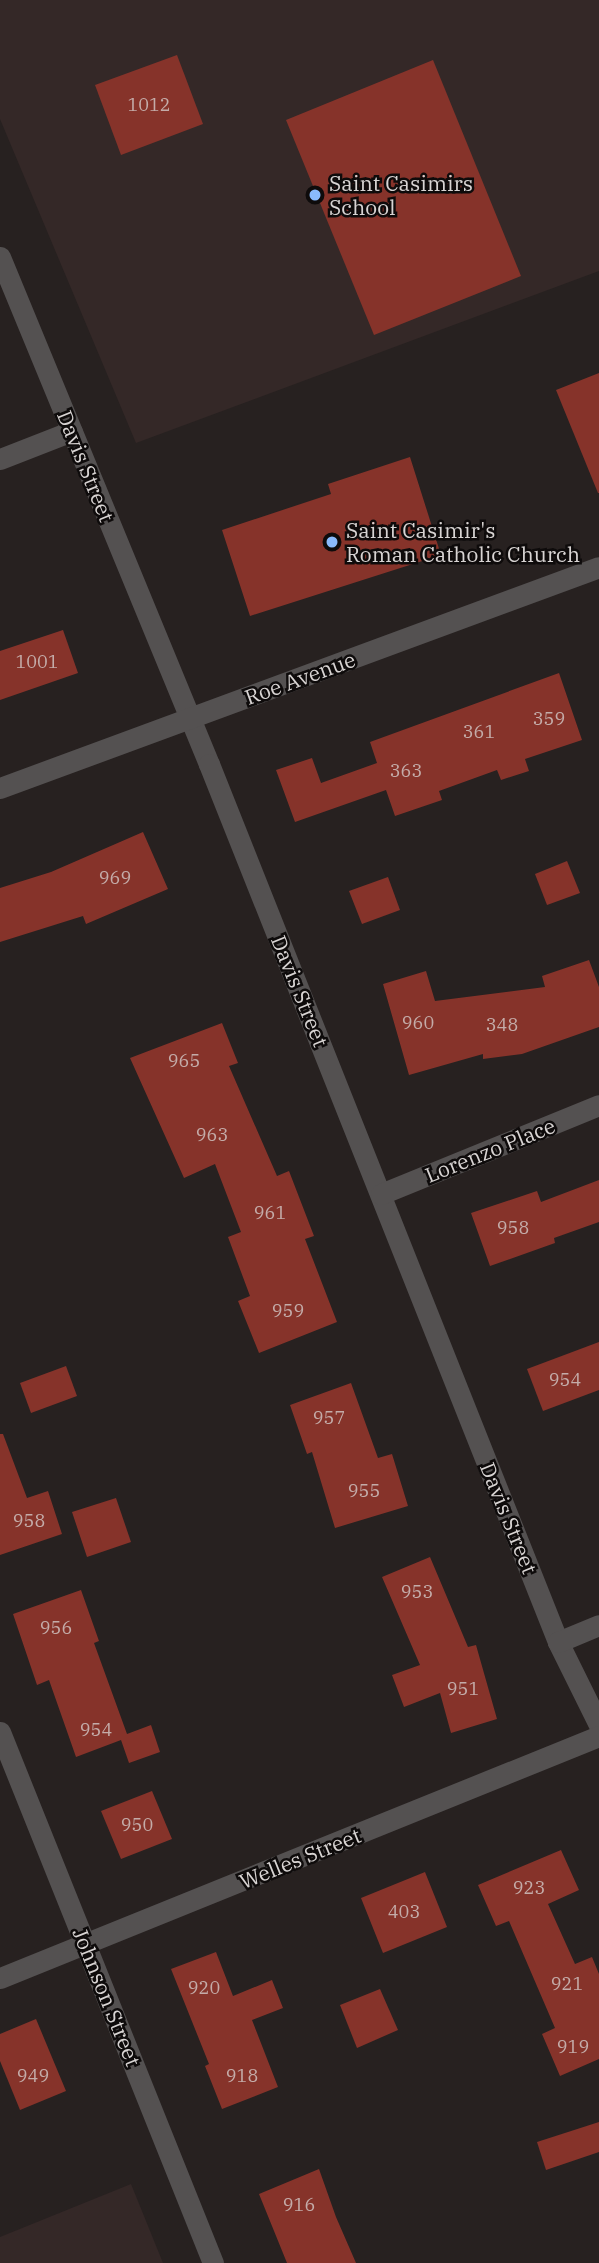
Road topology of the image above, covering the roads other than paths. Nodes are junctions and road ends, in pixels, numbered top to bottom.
1 (0, 257) edge
2 (72, 431) junction
3 (0, 459) edge
4 (599, 567) edge
5 (190, 718) junction
6 (0, 788) edge
7 (599, 1105) edge
8 (381, 1194) junction
9 (599, 1625) edge
10 (558, 1642) junction
11 (599, 1726) edge
12 (0, 1732) edge
13 (599, 1736) edge
14 (86, 1944) junction
15 (0, 1978) edge
16 (213, 2263) edge

1 - 2 street, Davis Street
2 - 3 street
2 - 5 street, Davis Street
4 - 5 street, Roe Avenue
5 - 6 street, Roe Avenue
5 - 8 street, Davis Street
7 - 8 street, Lorenzo Place
8 - 10 street, Davis Street
9 - 10 street
10 - 11 street, Davis Street
12 - 14 street, Johnson Street
13 - 14 street, Welles Street
14 - 15 street, Welles Street
14 - 16 street, Johnson Street

